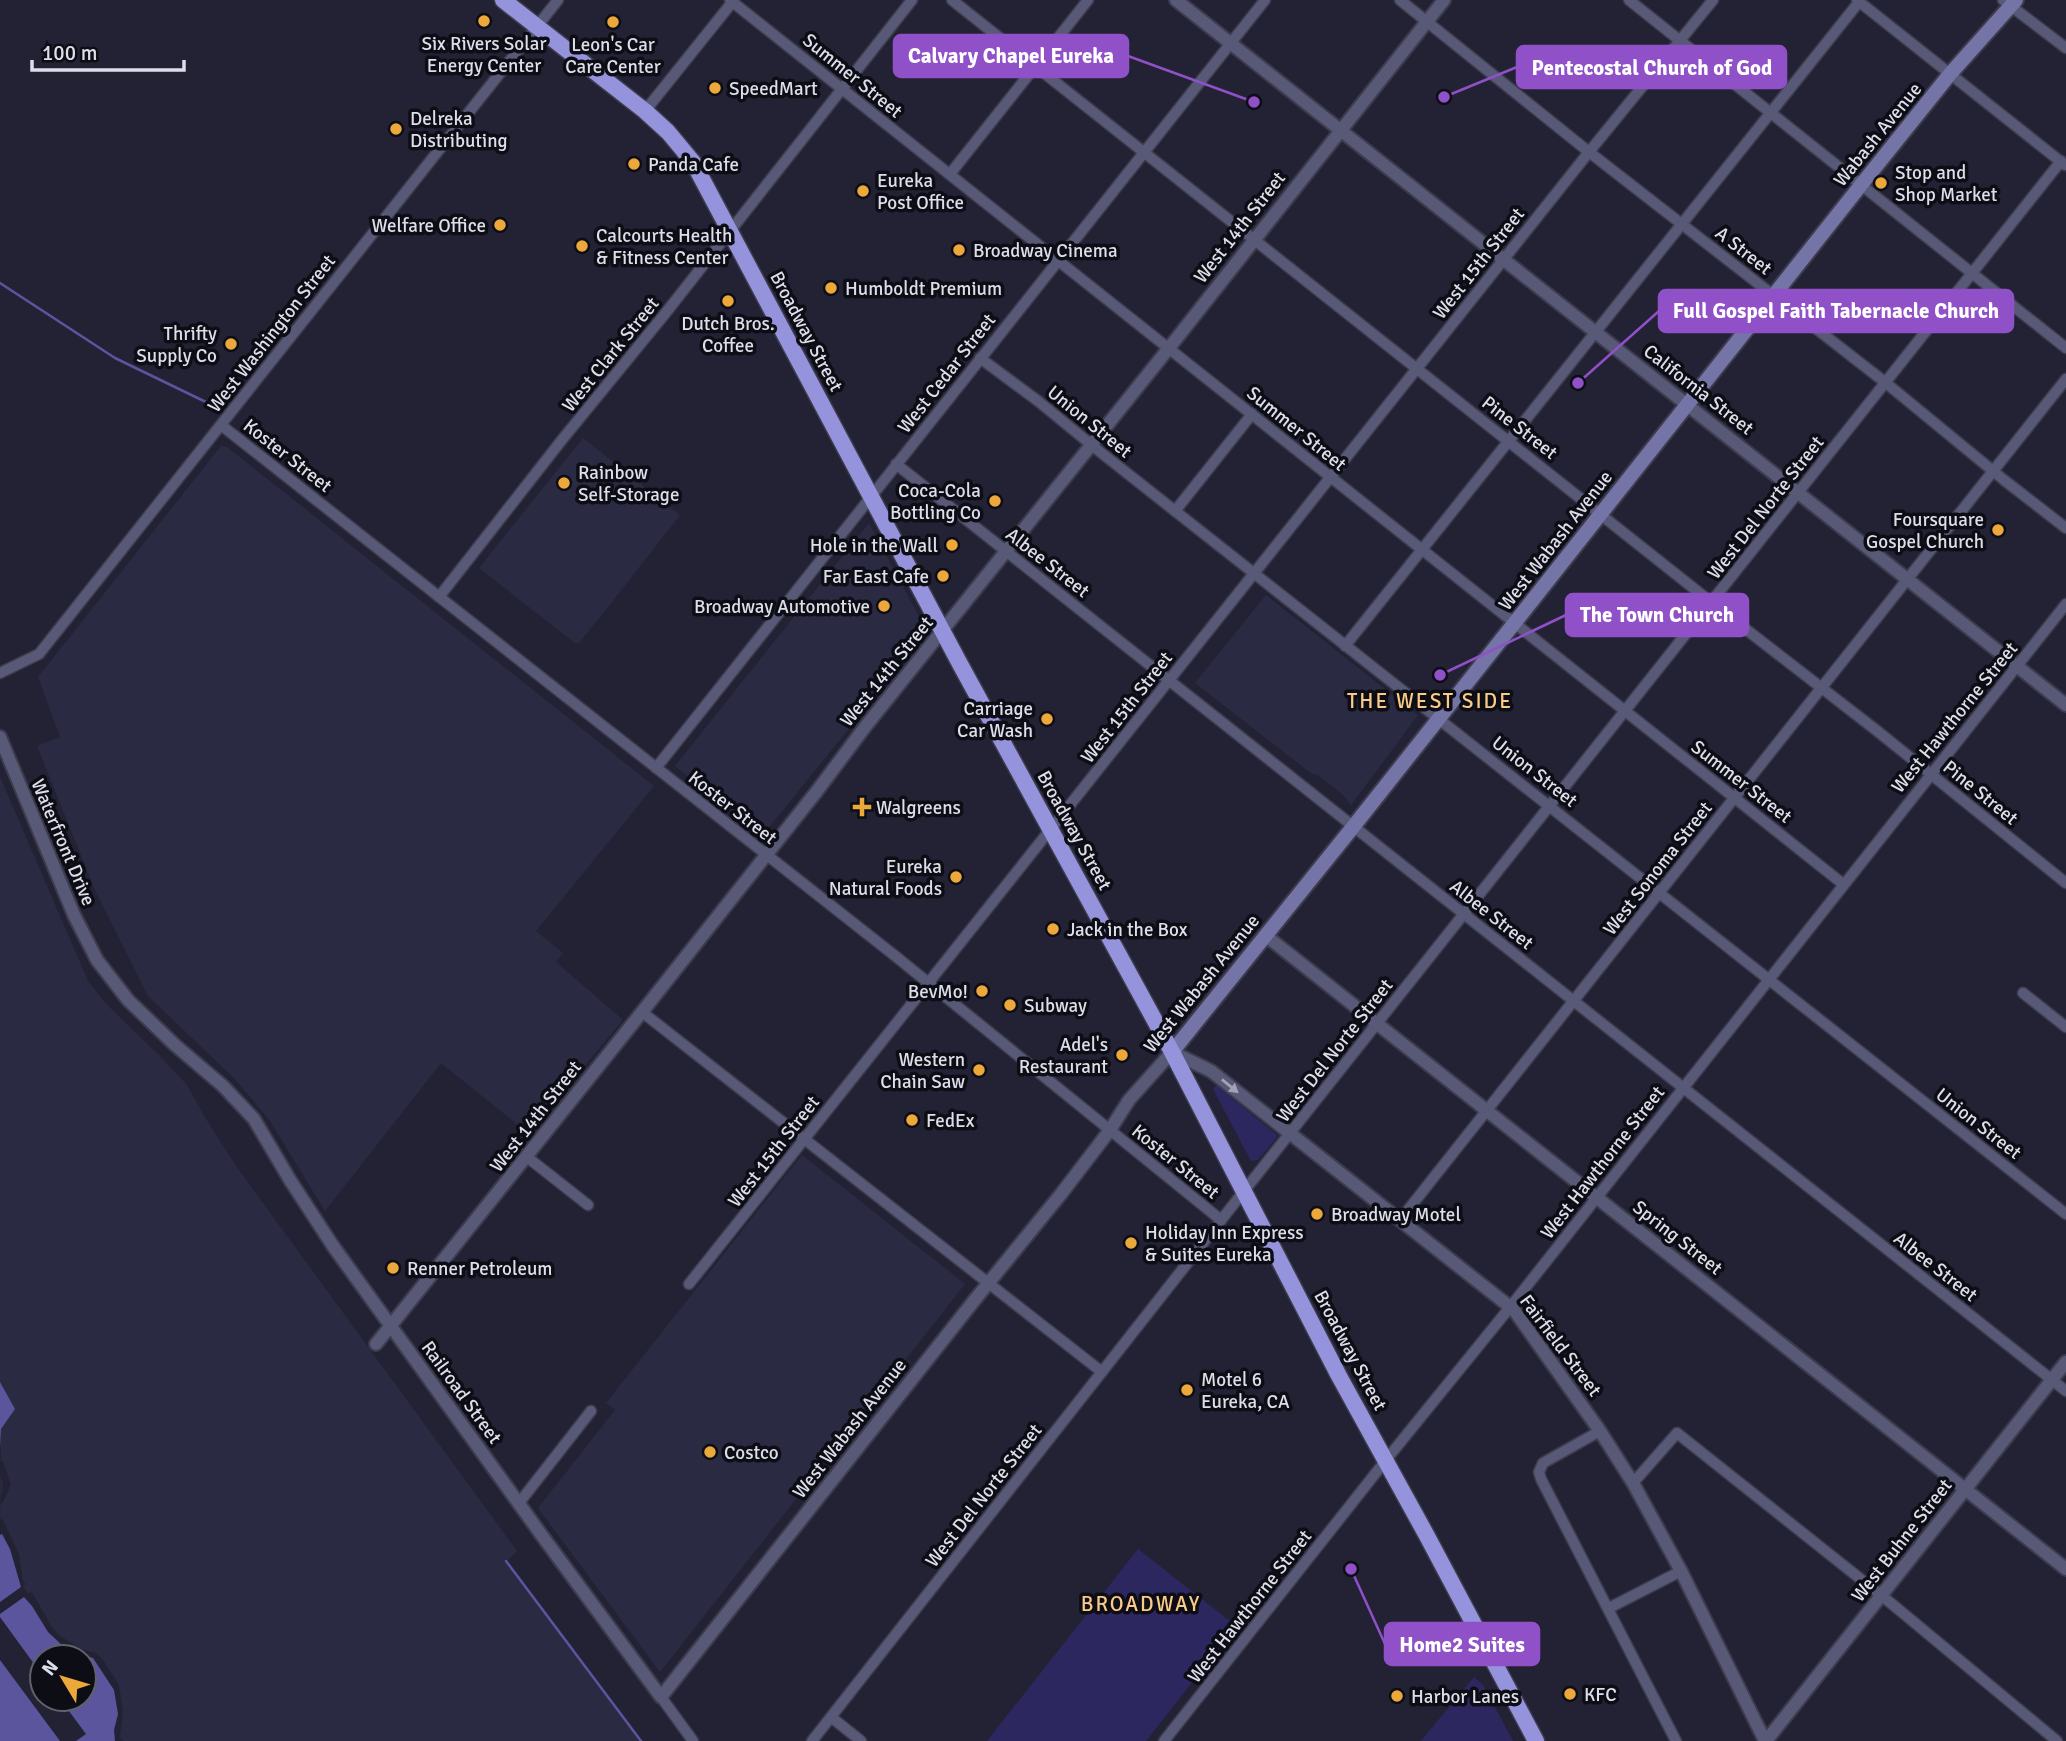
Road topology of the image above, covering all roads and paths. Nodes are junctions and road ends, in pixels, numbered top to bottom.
1 (503, 0) edge
2 (558, 0) edge
3 (912, 0) edge
4 (952, 0) edge
5 (1088, 0) edge
6 (1176, 0) edge
7 (1265, 0) edge
8 (1400, 0) edge
9 (1444, 0) edge
10 (1629, 0) edge
11 (1713, 0) edge
12 (732, 1) edge
13 (1858, 1) edge
14 (2010, 2) edge
15 (1427, 22) junction
16 (537, 27) junction
17 (1679, 41) junction
18 (1230, 44) junction
19 (2066, 48) edge
20 (1036, 66) junction
21 (1950, 74) junction
22 (842, 89) junction
23 (645, 111) junction
24 (1770, 113) junction
25 (1340, 130) junction
26 (1144, 152) junction
27 (1589, 152) junction
28 (2063, 163) edge
29 (950, 174) junction
30 (1861, 185) junction
31 (1681, 223) junction
32 (731, 231) junction
33 (1254, 239) junction
34 (1058, 260) junction
35 (1503, 260) junction
36 (1972, 273) junction
37 (1773, 295) junction
38 (1595, 332) junction
39 (1169, 348) junction
40 (2066, 348) edge
41 (980, 358) junction
42 (1417, 368) junction
43 (2066, 379) edge
44 (1886, 383) junction
45 (1686, 405) junction
46 (1252, 414) junction
47 (221, 425) junction
48 (1509, 440) junction
49 (1091, 445) junction
50 (896, 464) junction
51 (1993, 472) junction
52 (1331, 477) junction
53 (1799, 492) junction
54 (872, 495) junction
55 (1175, 511) junction
56 (1601, 513) junction
57 (2066, 528) edge
58 (1422, 550) junction
59 (1006, 551) junction
60 (1254, 573) junction
61 (1908, 580) junction
62 (439, 597) junction
63 (1712, 602) junction
64 (2066, 604) edge
65 (1514, 623) junction
66 (943, 631) junction
67 (1345, 646) junction
68 (2017, 666) junction
69 (0, 673) edge
70 (1169, 680) junction
71 (1822, 687) junction
72 (2066, 705) edge
73 (1625, 711) junction
74 (1439, 718) junction
75 (0, 737) edge
76 (656, 768) junction
77 (1931, 774) junction
78 (1734, 798) junction
79 (1550, 806) junction
80 (1353, 827) junction
81 (1051, 830) junction
82 (766, 854) junction
83 (2066, 883) edge
84 (1843, 884) junction
85 (1660, 892) junction
86 (1464, 914) junction
87 (1265, 935) junction
88 (1768, 979) junction
89 (928, 984) junction
90 (2023, 993) dead end
91 (1574, 1001) junction
92 (642, 1012) junction
93 (1377, 1024) junction
94 (2066, 1027) edge
95 (1172, 1052) junction
96 (201, 1067) joint
97 (1683, 1087) junction
98 (1486, 1111) junction
99 (1110, 1130) junction
100 (1290, 1134) junction
101 (805, 1138) junction
102 (527, 1157) junction
103 (1244, 1191) junction
104 (1596, 1197) junction
105 (588, 1205) dead end
106 (2066, 1214) edge
107 (1221, 1220) junction
108 (1400, 1220) junction
109 (989, 1283) junction
110 (690, 1284) dead end
111 (1511, 1307) junction
112 (391, 1326) junction
113 (376, 1344) dead end
114 (2066, 1362) edge
115 (1102, 1372) junction
116 (2052, 1380) junction
117 (2066, 1391) edge
118 (591, 1411) dead end
119 (1600, 1431) junction
120 (1386, 1460) junction
121 (1633, 1483) junction
122 (1965, 1489) junction
123 (519, 1503) junction
124 (2066, 1569) edge
125 (1681, 1571) junction
126 (1881, 1596) junction
127 (1609, 1608) junction
128 (661, 1697) junction
129 (831, 1717) junction
130 (693, 1741) edge
131 (812, 1741) edge
132 (862, 1741) edge
133 (1164, 1741) edge
134 (1536, 1741) edge
135 (1676, 1741) edge
136 (1766, 1741) edge
137 (2057, 1741) edge

1 - 16 highway, Broadway Street
2 - 16 street, West Washington Street
3 - 22 street, West Clark Street
4 - 20 street, Pine Street
5 - 20 street
6 - 18 street, California Street
7 - 18 street, West Cedar Street
8 - 15 street, A Street
9 - 15 street, West 14th Street
10 - 17 street
11 - 17 street, West 15th Street
12 - 22 street, Summer Street
12 - 23 street
13 - 21 street
13 - 24 street
14 - 19 street
14 - 21 main road, Wabash Avenue
15 - 25 street, West 14th Street
15 - 27 street, A Street
16 - 23 highway, Broadway Street
16 - 47 street, West Washington Street
17 - 24 street
17 - 27 street, West 15th Street
18 - 25 street, California Street
18 - 26 street, West Cedar Street
20 - 26 street, Pine Street
20 - 29 street
21 - 28 street
21 - 30 main road, Wabash Avenue
22 - 29 street, Summer Street
22 - 32 street, West Clark Street
23 - 32 highway, Broadway Street
24 - 30 street
24 - 31 street
25 - 33 street, West 14th Street
25 - 35 street, California Street
26 - 33 street, Pine Street
26 - 34 street, West Cedar Street
27 - 31 street, A Street
27 - 35 street, West 15th Street
28 - 36 street, West Del Norte Street
29 - 34 street, Summer Street
30 - 36 street
30 - 37 main road, Wabash Avenue
31 - 37 street, A Street
31 - 38 street
32 - 54 highway, Broadway Street
32 - 62 street, West Clark Street
33 - 39 street, West 14th Street
33 - 42 street, Pine Street
34 - 39 street, Summer Street
34 - 41 street, West Cedar Street
35 - 38 street, California Street
35 - 42 street, West 15th Street
36 - 40 street
36 - 44 street, West Del Norte Street
37 - 44 street, A Street
37 - 45 main road, West Wabash Avenue
38 - 45 street, California Street
38 - 48 street
39 - 46 street, Summer Street
39 - 49 street, West 14th Street
41 - 49 street, Union Street
41 - 50 street, West Cedar Street
42 - 48 street, Pine Street
42 - 52 street, West 15th Street
43 - 51 street, West Sonoma Street
44 - 51 street, A Street
44 - 53 street, West Del Norte Street
45 - 53 street, California Street
45 - 56 main road, West Wabash Avenue
46 - 52 street, Summer Street
46 - 55 street
47 - 62 street, Koster Street
47 - 69 street, West Washington Street
48 - 56 street, Pine Street
48 - 58 street
49 - 55 street, Union Street
49 - 59 street, West 14th Street
50 - 54 street, West Cedar Street
50 - 59 street, Albee Street
51 - 57 street, A Street
51 - 61 street, West Sonoma Street
52 - 58 street, Summer Street
52 - 60 street, West 15th Street
53 - 61 street, California Street
53 - 63 street, West Del Norte Street
54 - 66 highway, Broadway Street
54 - 76 street, West Cedar Street
55 - 60 street, Union Street
56 - 63 street, Pine Street
56 - 65 main road, West Wabash Avenue
58 - 65 street, Summer Street
58 - 67 street
59 - 66 street, West 14th Street
59 - 70 street, Albee Street
60 - 67 street, Union Street
60 - 70 street, West 15th Street
61 - 68 street, California Street
61 - 71 street, West Sonoma Street
62 - 76 street, Koster Street
63 - 71 street, Pine Street
63 - 73 street, West Del Norte Street
64 - 68 street, West Hawthorne Street
65 - 73 street, Summer Street
65 - 74 main road, West Wabash Avenue
66 - 81 highway, Broadway Street
66 - 82 street, West 14th Street
67 - 74 street, Union Street
68 - 72 street, California Street
68 - 77 street, West Hawthorne Street
70 - 80 street, Albee Street
70 - 81 street, West 15th Street
71 - 77 street, Pine Street
71 - 78 street, West Sonoma Street
73 - 78 street, Summer Street
73 - 79 street, West Del Norte Street
74 - 79 street, Union Street
74 - 80 main road, West Wabash Avenue
75 - 96 street, Waterfront Drive
76 - 82 street, Koster Street
77 - 83 street, Pine Street
77 - 84 street, West Hawthorne Street
78 - 84 street, Summer Street
78 - 85 street, West Sonoma Street
79 - 85 street, Union Street
79 - 86 street, West Del Norte Street
80 - 86 street, Albee Street
80 - 87 main road, West Wabash Avenue
81 - 89 street, West 15th Street
81 - 95 highway, Broadway Street
82 - 89 street, Koster Street
82 - 92 street, West 14th Street
84 - 88 street, West Hawthorne Street
85 - 88 street, Union Street
85 - 91 street, West Sonoma Street
86 - 91 street, Albee Street
86 - 93 street, West Del Norte Street
87 - 93 street, Spring Street
87 - 95 main road, West Wabash Avenue
88 - 97 street, West Hawthorne Street
88 - 106 street, Union Street
89 - 99 street, Koster Street
89 - 101 street, West 15th Street
90 - 94 street
91 - 97 street, Albee Street
91 - 98 street, West Sonoma Street
92 - 101 street
92 - 102 street, West 14th Street
93 - 98 street, Spring Street
93 - 100 street, West Del Norte Street
95 - 99 street, West Wabash Avenue
95 -> 100 street, Fairfield Street
95 - 103 highway, Broadway Street
96 - 112 street, Railroad Street
97 - 104 street, West Hawthorne Street
97 - 116 street, Albee Street
98 - 104 street, Spring Street
98 - 108 street, West Sonoma Street
99 - 107 street, Koster Street
99 - 109 street, West Wabash Avenue
100 - 103 street, West Del Norte Street
100 - 108 street, Fairfield Street
101 - 109 street
101 - 110 street, West 15th Street
102 - 105 street
102 - 112 street, West 14th Street
103 - 107 street, West Del Norte Street
103 - 120 highway, Broadway Street
104 - 111 street, West Hawthorne Street
104 - 122 street, Spring Street
107 - 115 street, West Del Norte Street
108 - 111 street, Fairfield Street
109 - 115 street
109 - 128 street, West Wabash Avenue
111 - 119 street, Fairfield Street
111 - 120 street, West Hawthorne Street
112 - 113 street, West 14th Street
112 - 123 street, Railroad Street
114 - 116 street, West Buhne Street
115 - 129 street, West Del Norte Street
116 - 117 street, Albee Street
116 - 122 street, West Buhne Street
118 - 123 street
119 - 121 street, Fairfield Street
119 - 127 street
120 - 133 street, West Hawthorne Street
120 - 134 highway, Broadway Street
121 - 125 street, Fairfield Street
121 - 126 street
122 - 124 street, Spring Street
122 - 126 street, West Buhne Street
123 - 128 street, Railroad Street
125 - 127 street
125 - 136 street, Fairfield Street
126 - 136 street, West Buhne Street
126 - 137 street
127 - 135 street
128 - 130 street, Railroad Street
129 - 131 street, West Del Norte Street
129 - 132 street

